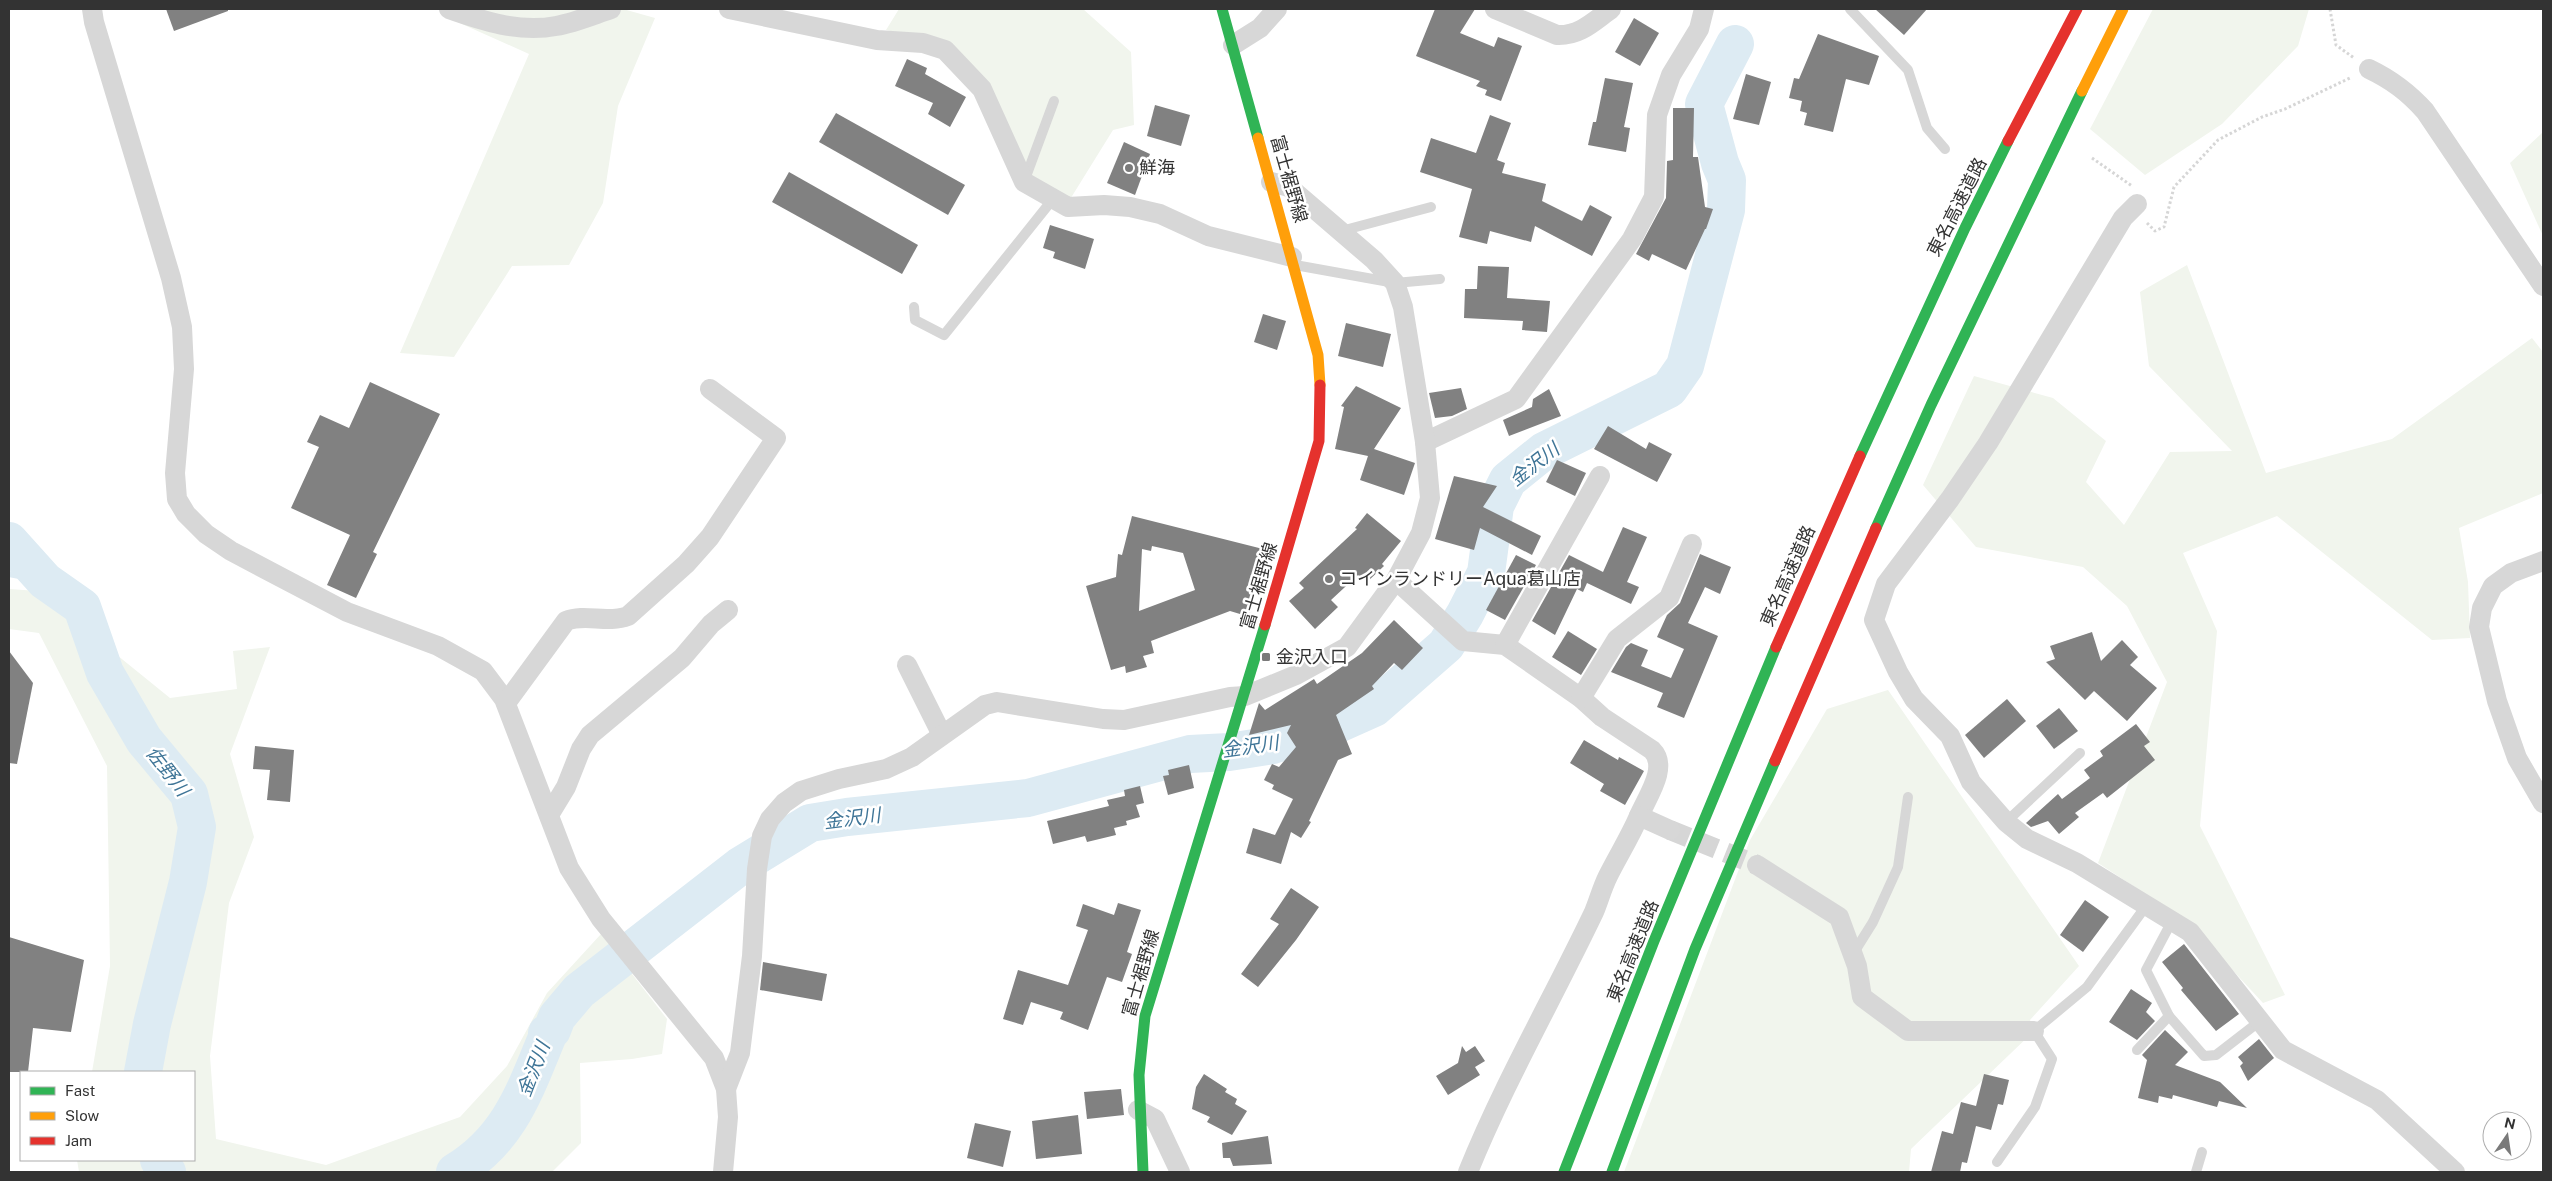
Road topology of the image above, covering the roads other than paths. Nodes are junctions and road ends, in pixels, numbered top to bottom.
1 (92, 9) edge
2 (450, 9) edge
3 (611, 9) edge
4 (729, 9) edge
5 (1222, 9) edge
6 (1277, 9) edge
7 (1496, 9) edge
8 (1611, 9) edge
9 (1704, 9) edge
10 (1850, 9) edge
11 (2077, 9) edge
12 (2123, 9) edge
13 (1521, 15) edge
14 (1233, 45) junction
15 (2370, 69) road end
16 (1054, 101) dead end
17 (1945, 149) dead end
18 (1024, 182) junction
19 (1272, 182) junction
20 (1053, 199) junction
21 (2136, 204) road end
22 (1431, 207) dead end
23 (1341, 231) junction
24 (1293, 261) junction
25 (1440, 279) dead end
26 (1395, 283) junction
27 (2543, 286) edge
28 (914, 307) dead end
29 (710, 389) dead end
30 (1425, 442) junction
31 (1600, 476) dead end
32 (1692, 544) dead end
33 (2543, 561) edge
34 (1396, 580) junction
35 (728, 610) dead end
36 (1505, 645) junction
37 (907, 665) dead end
38 (1245, 696) junction
39 (1581, 698) junction
40 (506, 703) junction
41 (942, 735) junction
42 (2080, 753) dead end
43 (1908, 797) dead end
44 (2543, 804) edge
45 (549, 815) junction
46 (1639, 816) junction
47 (2006, 822) junction
48 (1670, 830) tunnel mouth
49 (1757, 865) tunnel mouth
50 (2146, 906) junction
51 (2172, 921) junction
52 (1852, 954) junction
53 (2168, 1016) junction
54 (2260, 1021) junction
55 (2034, 1031) junction
56 (2137, 1050) dead end
57 (726, 1089) junction
58 (1138, 1110) junction
59 (2202, 1152) dead end
60 (1997, 1162) dead end
61 (723, 1172) edge
62 (1143, 1172) edge
63 (1180, 1172) edge
64 (1468, 1172) edge
65 (1564, 1172) edge
66 (1612, 1172) edge
67 (2196, 1172) edge
68 (2455, 1172) edge

1 - 40 street
2 - 3 street
4 - 18 street
5 - 14 main road, 富士裾野線
6 - 14 street
7 - 13 street
8 - 13 street
9 - 30 street
10 - 17 lane
11 - 65 main road, 東名高速道路
12 - 66 main road
14 - 19 main road, 富士裾野線
15 - 27 street
16 - 18 lane
18 - 20 street
19 - 23 street
19 - 24 main road, 富士裾野線
20 - 24 street
20 - 28 lane
21 - 47 street
22 - 23 lane
23 - 26 street
24 - 26 lane
24 - 38 main road, 富士裾野線
25 - 26 lane
26 - 30 street
29 - 40 street
30 - 34 street
31 - 36 street
32 - 39 street
33 - 44 street
34 - 36 street
34 - 38 street
35 - 45 street
36 - 39 street
37 - 41 street
38 - 41 street
38 - 58 main road, 富士裾野線
39 - 46 street
40 - 45 street
41 - 57 street
42 - 47 lane
43 - 52 lane
45 - 57 street
46 - 48 street
46 - 64 street
47 - 50 street
49 - 52 street
50 - 51 street
50 - 55 lane
51 - 53 lane
51 - 54 street
52 - 55 street
53 - 54 lane
53 - 56 lane
54 - 68 street
55 - 60 lane
57 - 61 street
58 - 62 main road, 富士裾野線
58 - 63 street
59 - 67 lane

